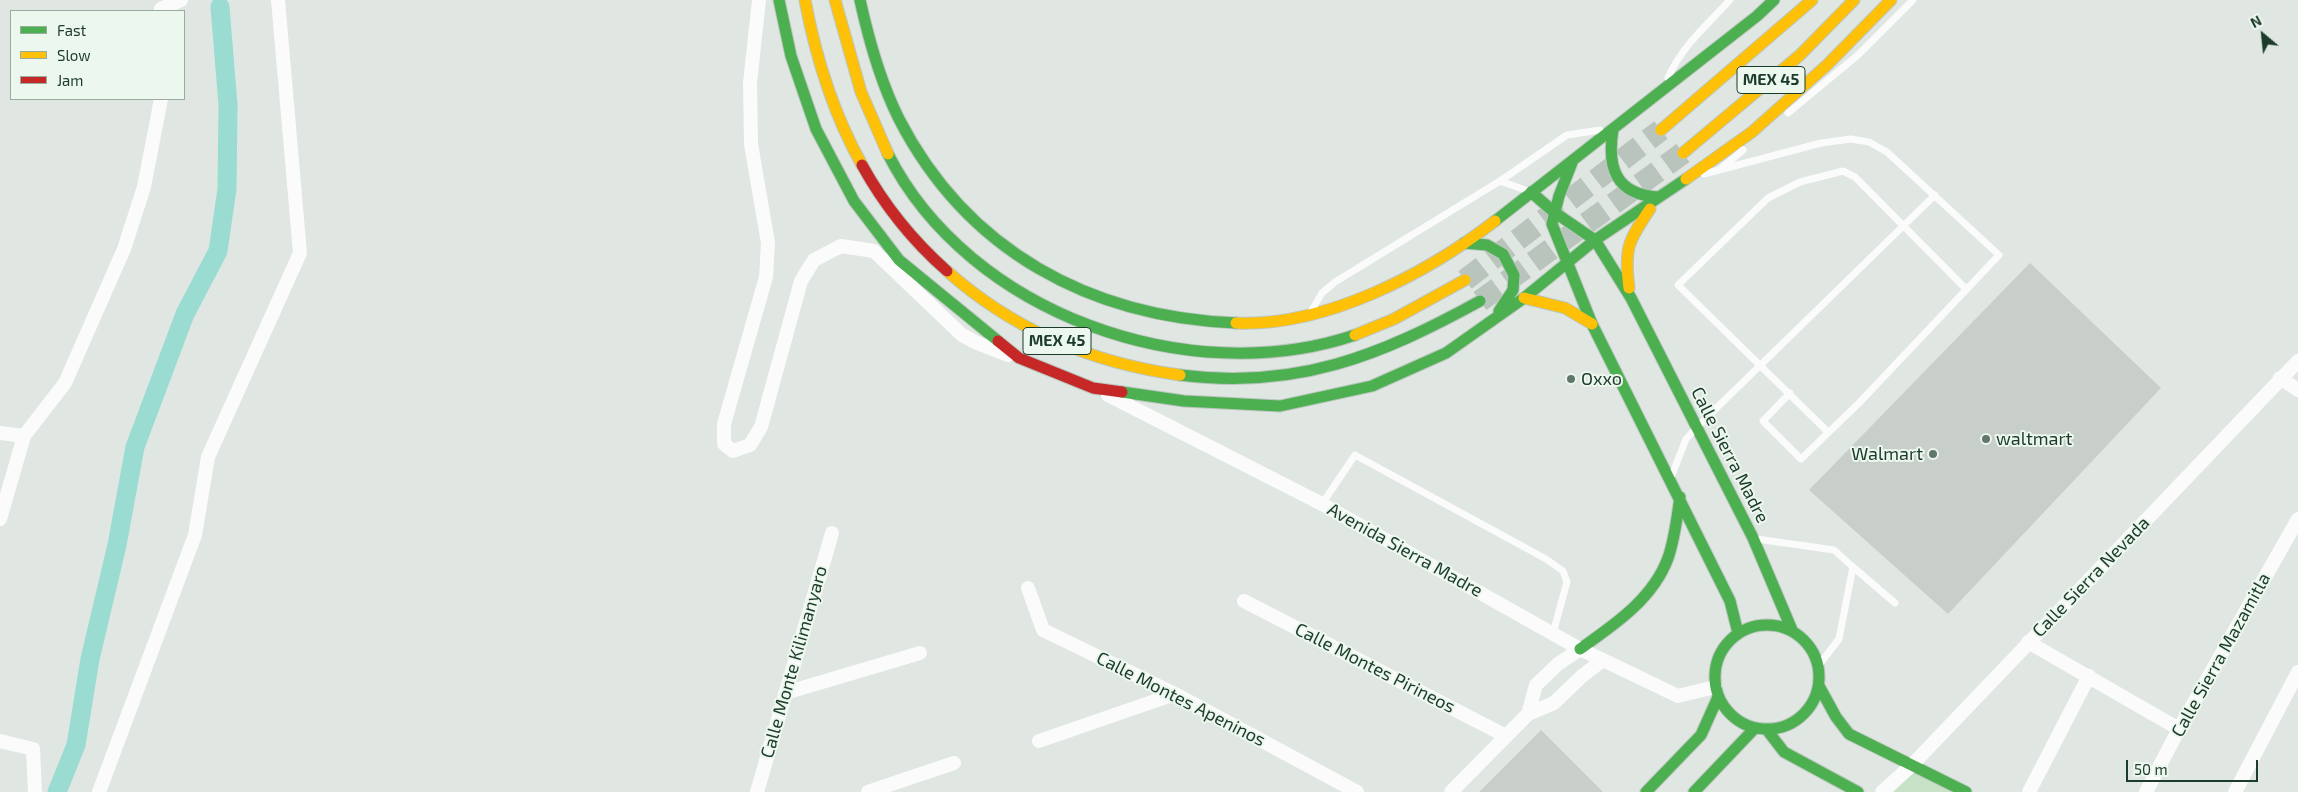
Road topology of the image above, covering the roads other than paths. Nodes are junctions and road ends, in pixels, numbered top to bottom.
1 (181, 0) edge
2 (278, 0) edge
3 (759, 0) edge
4 (779, 0) edge
5 (805, 0) edge
6 (835, 0) edge
7 (860, 0) edge
8 (1730, 0) edge
9 (1774, 0) edge
10 (1812, 0) edge
11 (1854, 0) edge
12 (1891, 0) edge
13 (1913, 0) edge
14 (159, 7) edge
15 (1664, 88) junction
16 (161, 100) edge
17 (1785, 115) dead end
18 (1613, 129) junction
19 (1661, 130) tunnel mouth
20 (1763, 133) dead end
21 (1756, 139) dead end
22 (1748, 146) dead end
23 (1683, 154) tunnel mouth
24 (1574, 159) junction
25 (1719, 170) junction
26 (1500, 181) junction
27 (1683, 181) junction
28 (1531, 192) junction
29 (1935, 195) junction
30 (1659, 197) junction
31 (1554, 212) junction
32 (1903, 226) junction
33 (1595, 240) junction
34 (1464, 243) junction
35 (1567, 261) junction
36 (1465, 280) tunnel mouth
37 (1966, 289) junction
38 (1524, 298) junction
39 (1631, 298) junction
40 (1480, 301) tunnel mouth
41 (1308, 315) junction
42 (1495, 317) junction
43 (1592, 324) junction
44 (1019, 358) junction
45 (2298, 361) edge
46 (1761, 365) junction
47 (2280, 378) junction
48 (1097, 389) junction
49 (2298, 390) edge
50 (1790, 393) junction
51 (1697, 427) junction
52 (0, 432) edge
53 (1828, 432) junction
54 (24, 436) junction
55 (1671, 478) junction
56 (5, 481) edge
57 (1680, 497) junction
58 (1322, 504) junction
59 (0, 518) edge
60 (2298, 519) edge
61 (832, 533) dead end
62 (1753, 538) junction
63 (1853, 567) junction
64 (1028, 588) dead end
65 (1244, 601) dead end
66 (1895, 603) dead end
67 (1792, 630) junction
68 (1553, 633) junction
69 (1738, 633) junction
70 (2028, 642) junction
71 (1580, 649) junction
72 (920, 653) dead end
73 (1603, 660) junction
74 (1819, 665) junction
75 (2298, 672) edge
76 (2089, 676) junction
77 (1819, 686) junction
78 (1716, 692) junction
79 (785, 693) junction
80 (1175, 694) junction
81 (2292, 696) edge
82 (1528, 714) junction
83 (1761, 729) junction
84 (2179, 729) junction
85 (1506, 736) junction
86 (0, 741) edge
87 (1039, 741) dead end
88 (954, 763) dead end
89 (1912, 765) junction
90 (35, 792) edge
91 (99, 792) edge
92 (757, 792) edge
93 (868, 792) edge
94 (1357, 792) edge
95 (1451, 792) edge
96 (1646, 792) edge
97 (1694, 792) edge
98 (1858, 792) edge
99 (1882, 792) edge
100 (1966, 792) edge
101 (2029, 792) edge
102 (2146, 792) edge
103 (2234, 792) edge

1 - 14 street
2 - 91 street
3 - 44 street
4 - 44 street
5 - 40 street, MEX 45
6 - 36 street, MEX 45
7 - 41 street
8 - 15 lane
9 - 15 street
10 - 19 street, MEX 45
11 - 23 street, MEX 45
12 - 27 street
13 - 17 lane
15 - 18 street
16 - 54 street
18 - 24 street
18 - 26 lane
18 - 30 street
20 - 21 lane
22 - 25 lane
24 - 28 street
24 - 31 street
25 - 27 lane
25 - 29 lane
26 - 28 lane
26 - 41 lane
27 - 30 street
28 - 31 street
28 - 34 street
29 - 32 lane
29 - 37 lane
30 - 33 street
30 - 39 street
31 - 33 street
31 - 35 street
32 - 37 lane
32 - 46 lane
32 - 46 lane
33 - 35 street
33 - 39 street
34 - 41 street
34 - 42 street
35 - 38 street
35 - 43 street
37 - 53 lane
38 - 42 street
38 - 43 street
39 - 51 street, Calle Sierra Madre
42 - 48 street
43 - 55 street
44 - 48 street
45 - 47 street, Calle Sierra Nevada
46 - 50 lane
46 - 51 lane
47 - 49 street
47 - 70 street, Calle Sierra Nevada
48 - 58 street, Avenida Sierra Madre
50 - 53 lane
50 - 53 lane
51 - 55 lane
51 - 62 street, Calle Sierra Madre
52 - 54 street
54 - 56 street
55 - 57 street
56 - 59 street
57 - 69 street
57 - 71 street
58 - 68 street, Avenida Sierra Madre
58 - 68 lane
60 - 84 street, Calle Sierra Mazamitla
61 - 79 street, Calle Monte Kilimanyaro
62 - 63 lane
62 - 67 street, Calle Sierra Madre
63 - 66 lane
63 - 74 lane
64 - 80 street, Calle Montes Apeninos
65 - 85 street, Calle Montes Pirineos
67 - 69 street
67 - 74 street
68 - 71 street, Avenida Sierra Madre
69 - 78 street
70 - 76 street
70 - 89 street, Calle Sierra Nevada
71 - 73 street, Avenida Sierra Madre
71 - 82 street
72 - 79 street
73 - 78 street, Avenida Sierra Madre
73 - 82 street
74 - 77 street
75 - 81 street
76 - 84 street
76 - 101 street
77 - 83 street
77 - 89 street
78 - 83 street
78 - 96 street
79 - 92 street, Calle Monte Kilimanyaro
80 - 87 street
80 - 94 street, Calle Montes Apeninos
81 - 103 street
82 - 85 street
83 - 97 street
83 - 98 street
84 - 102 street, Calle Sierra Mazamitla
85 - 95 street
86 - 90 street
88 - 93 street
89 - 99 street, Calle Sierra Nevada
89 - 100 street

